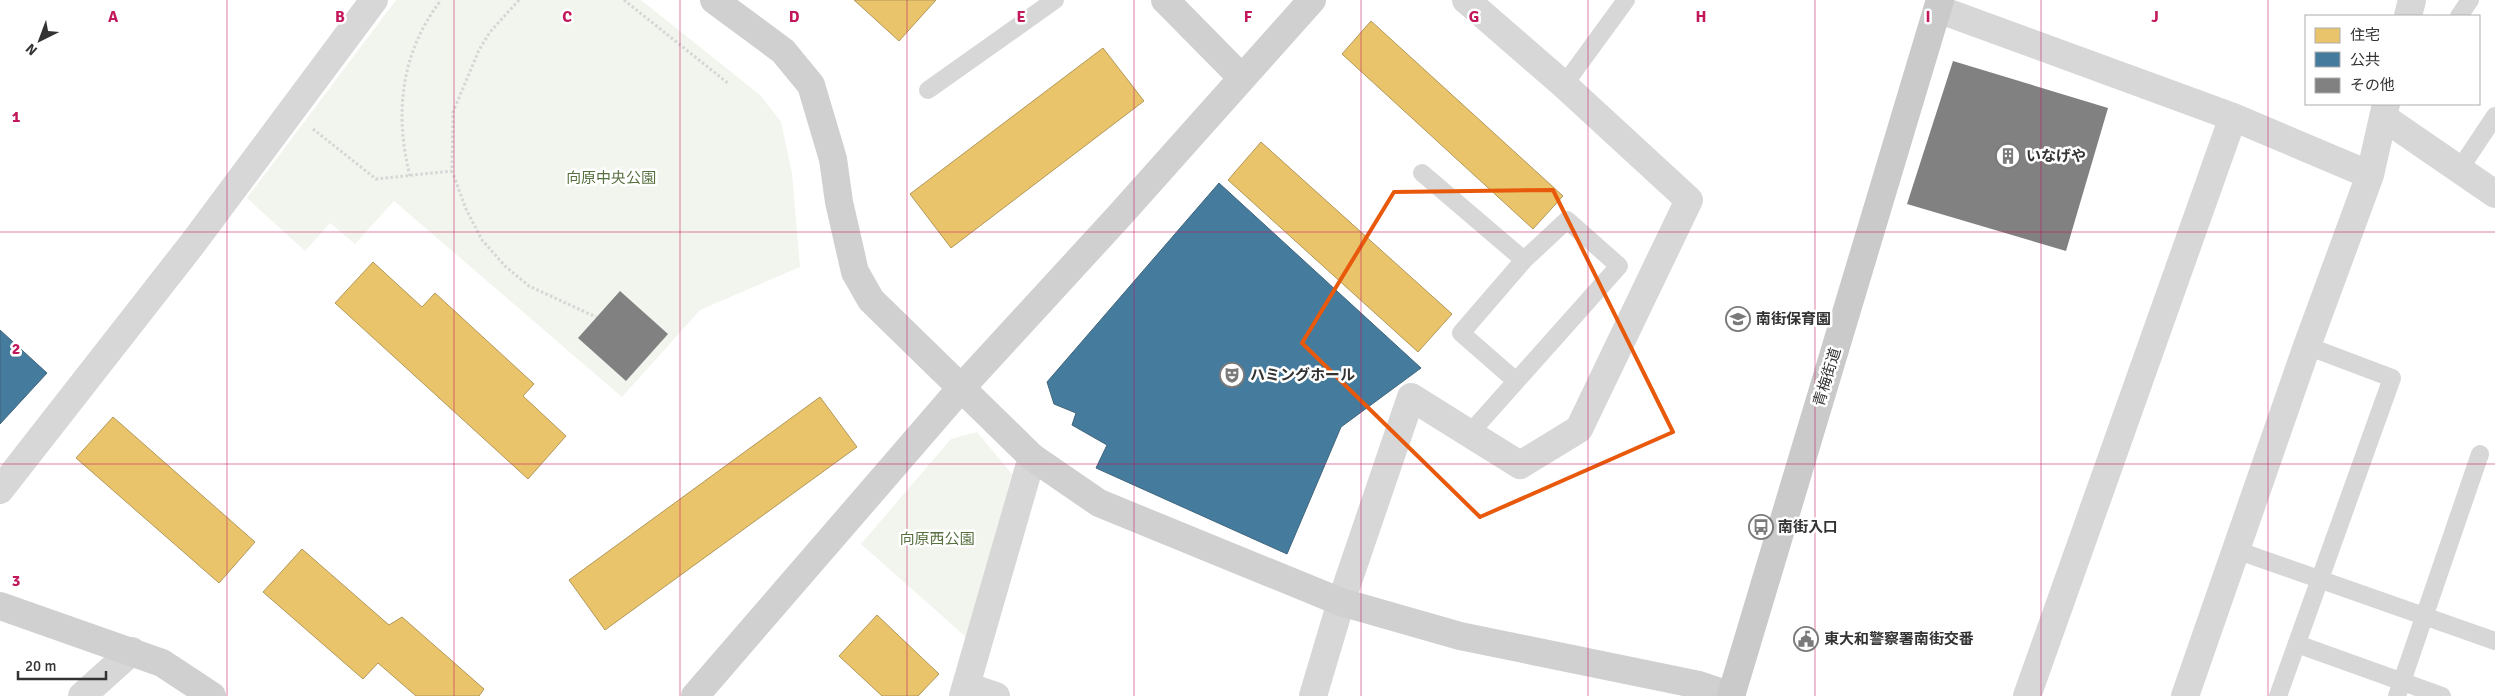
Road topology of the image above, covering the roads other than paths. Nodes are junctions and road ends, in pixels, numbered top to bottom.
1 (374, 0) edge
2 (714, 0) edge
3 (1055, 0) edge
4 (1165, 0) edge
5 (1312, 0) edge
6 (1466, 0) edge
7 (1626, 0) edge
8 (2412, 0) edge
9 (2470, 0) edge
10 (1939, 5) edge
11 (2408, 15) edge
12 (2460, 15) edge
13 (1242, 78) junction
14 (1564, 85) junction
15 (928, 90) dead end
16 (2388, 108) edge
17 (2233, 116) junction
18 (2495, 116) edge
19 (2459, 170) junction
20 (1422, 173) dead end
21 (2370, 175) junction
22 (2495, 194) edge
23 (1524, 260) junction
24 (2307, 346) junction
25 (1516, 381) junction
26 (962, 387) junction
27 (1470, 433) junction
28 (2480, 454) dead end
29 (1032, 457) junction
30 (0, 490) edge
31 (2236, 550) junction
32 (2320, 579) junction
33 (1341, 602) junction
34 (0, 606) edge
35 (2424, 616) junction
36 (2495, 640) edge
37 (2297, 644) junction
38 (132, 651) junction
39 (2400, 689) edge
40 (965, 691) edge
41 (82, 696) edge
42 (212, 696) edge
43 (695, 696) edge
44 (996, 696) edge
45 (1313, 696) edge
46 (1731, 696) edge
47 (2026, 696) edge
48 (2185, 696) edge
49 (2278, 696) edge
50 (2442, 696) edge

1 - 30 street
2 - 26 street
3 - 15 lane
4 - 13 street
5 - 13 street
6 - 14 street
7 - 14 lane
8 - 11 street
9 - 12 lane
10 - 17 street
10 - 46 main road, 青梅街道
13 - 26 street
14 - 27 street
16 - 19 street
16 - 21 street
17 - 21 street
17 - 47 street
18 - 19 lane
19 - 22 street
20 - 23 lane
21 - 24 street
23 - 25 lane
23 - 25 lane
24 - 31 street
24 - 32 lane
25 - 27 lane
26 - 29 street
26 - 43 street
27 - 33 street
28 - 35 lane
29 - 33 street
29 - 40 street
31 - 32 lane
31 - 48 street
32 - 35 lane
32 - 37 lane
33 - 45 street
33 - 46 street
34 - 38 street
35 - 36 lane
35 - 39 lane
37 - 39 lane
37 - 49 lane
38 - 41 street
38 - 42 street
39 - 50 lane
40 - 44 street

